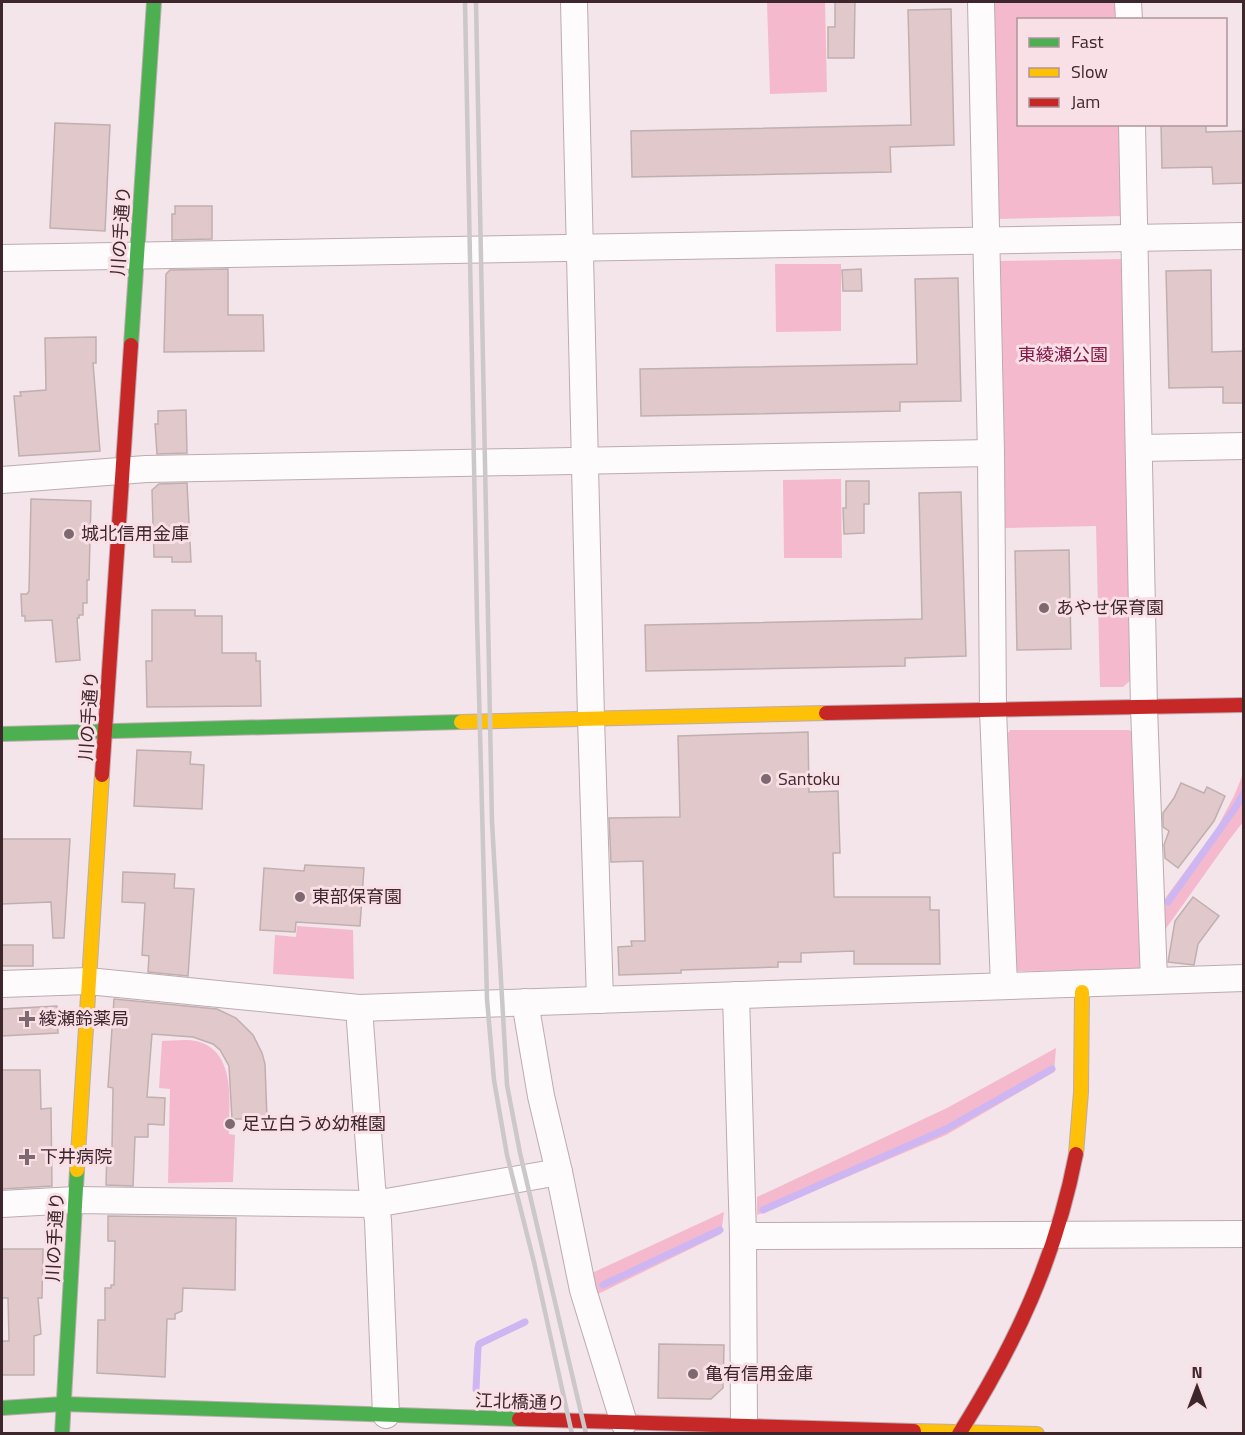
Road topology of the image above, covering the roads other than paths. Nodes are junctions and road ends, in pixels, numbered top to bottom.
1 (154, 2) edge
2 (574, 2) edge
3 (981, 2) edge
4 (1128, 2) edge
5 (1129, 18) edge
6 (1132, 126) edge
7 (1244, 236) edge
8 (1136, 238) junction
9 (985, 240) junction
10 (580, 249) junction
11 (138, 256) junction
12 (2, 258) edge
13 (1244, 446) edge
14 (1140, 448) junction
15 (991, 453) junction
16 (585, 460) junction
17 (124, 471) junction
18 (2, 480) edge
19 (1244, 705) edge
20 (1144, 707) junction
21 (993, 710) junction
22 (591, 718) junction
23 (106, 730) junction
24 (2, 734) edge
25 (1244, 978) edge
26 (88, 981) junction
27 (1154, 981) junction
28 (2, 984) edge
29 (1004, 985) junction
30 (1082, 988) junction
31 (736, 995) junction
32 (600, 1000) junction
33 (525, 1002) junction
34 (359, 1008) junction
35 (560, 1172) junction
36 (75, 1200) junction
37 (2, 1204) edge
38 (375, 1204) junction
39 (1244, 1234) edge
40 (1058, 1235) junction
41 (743, 1236) junction
42 (63, 1404) junction
43 (2, 1408) edge
44 (386, 1415) junction
45 (624, 1423) junction
46 (474, 1426) edge
47 (744, 1427) junction
48 (959, 1433) edge
49 (62, 1434) edge
50 (1037, 1434) edge

1 - 11 main road, 川の手通り
2 - 10 street
3 - 9 street
4 - 5 street
6 - 8 street
7 - 8 street
8 - 9 street
8 - 14 street
9 - 10 street
9 - 15 street
10 - 11 street
10 - 16 street
11 - 12 street
11 - 17 main road, 川の手通り
13 - 14 street
14 - 20 street
15 - 16 street
15 - 21 street
16 - 17 street
16 - 22 street
17 - 18 street
17 - 23 main road, 川の手通り
19 - 20 main road
20 - 21 main road
20 - 27 street
21 - 22 main road
21 - 29 street
22 - 23 main road
22 - 32 street
23 - 24 main road
23 - 26 main road, 川の手通り
25 - 27 street
26 - 28 street
26 - 34 street
26 - 36 main road, 川の手通り
27 - 30 street
29 - 30 street
29 - 31 street
30 - 40 main road
31 - 32 street
31 - 41 street
32 - 33 street
33 - 34 street
33 - 35 street
34 - 38 street
35 - 38 street
35 - 45 street
36 - 37 street
36 - 38 street
36 - 42 main road, 川の手通り
38 - 44 street
39 - 40 street
40 - 41 street
40 - 48 main road
41 - 47 street
42 - 43 main road, 江北橋通り
42 - 44 main road, 江北橋通り
42 - 49 main road, 川の手通り
44 - 46 main road, 江北橋通り
45 - 46 main road, 江北橋通り
45 - 47 main road, 江北橋通り
47 - 48 main road, 江北橋通り
48 - 50 main road, 江北橋通り

